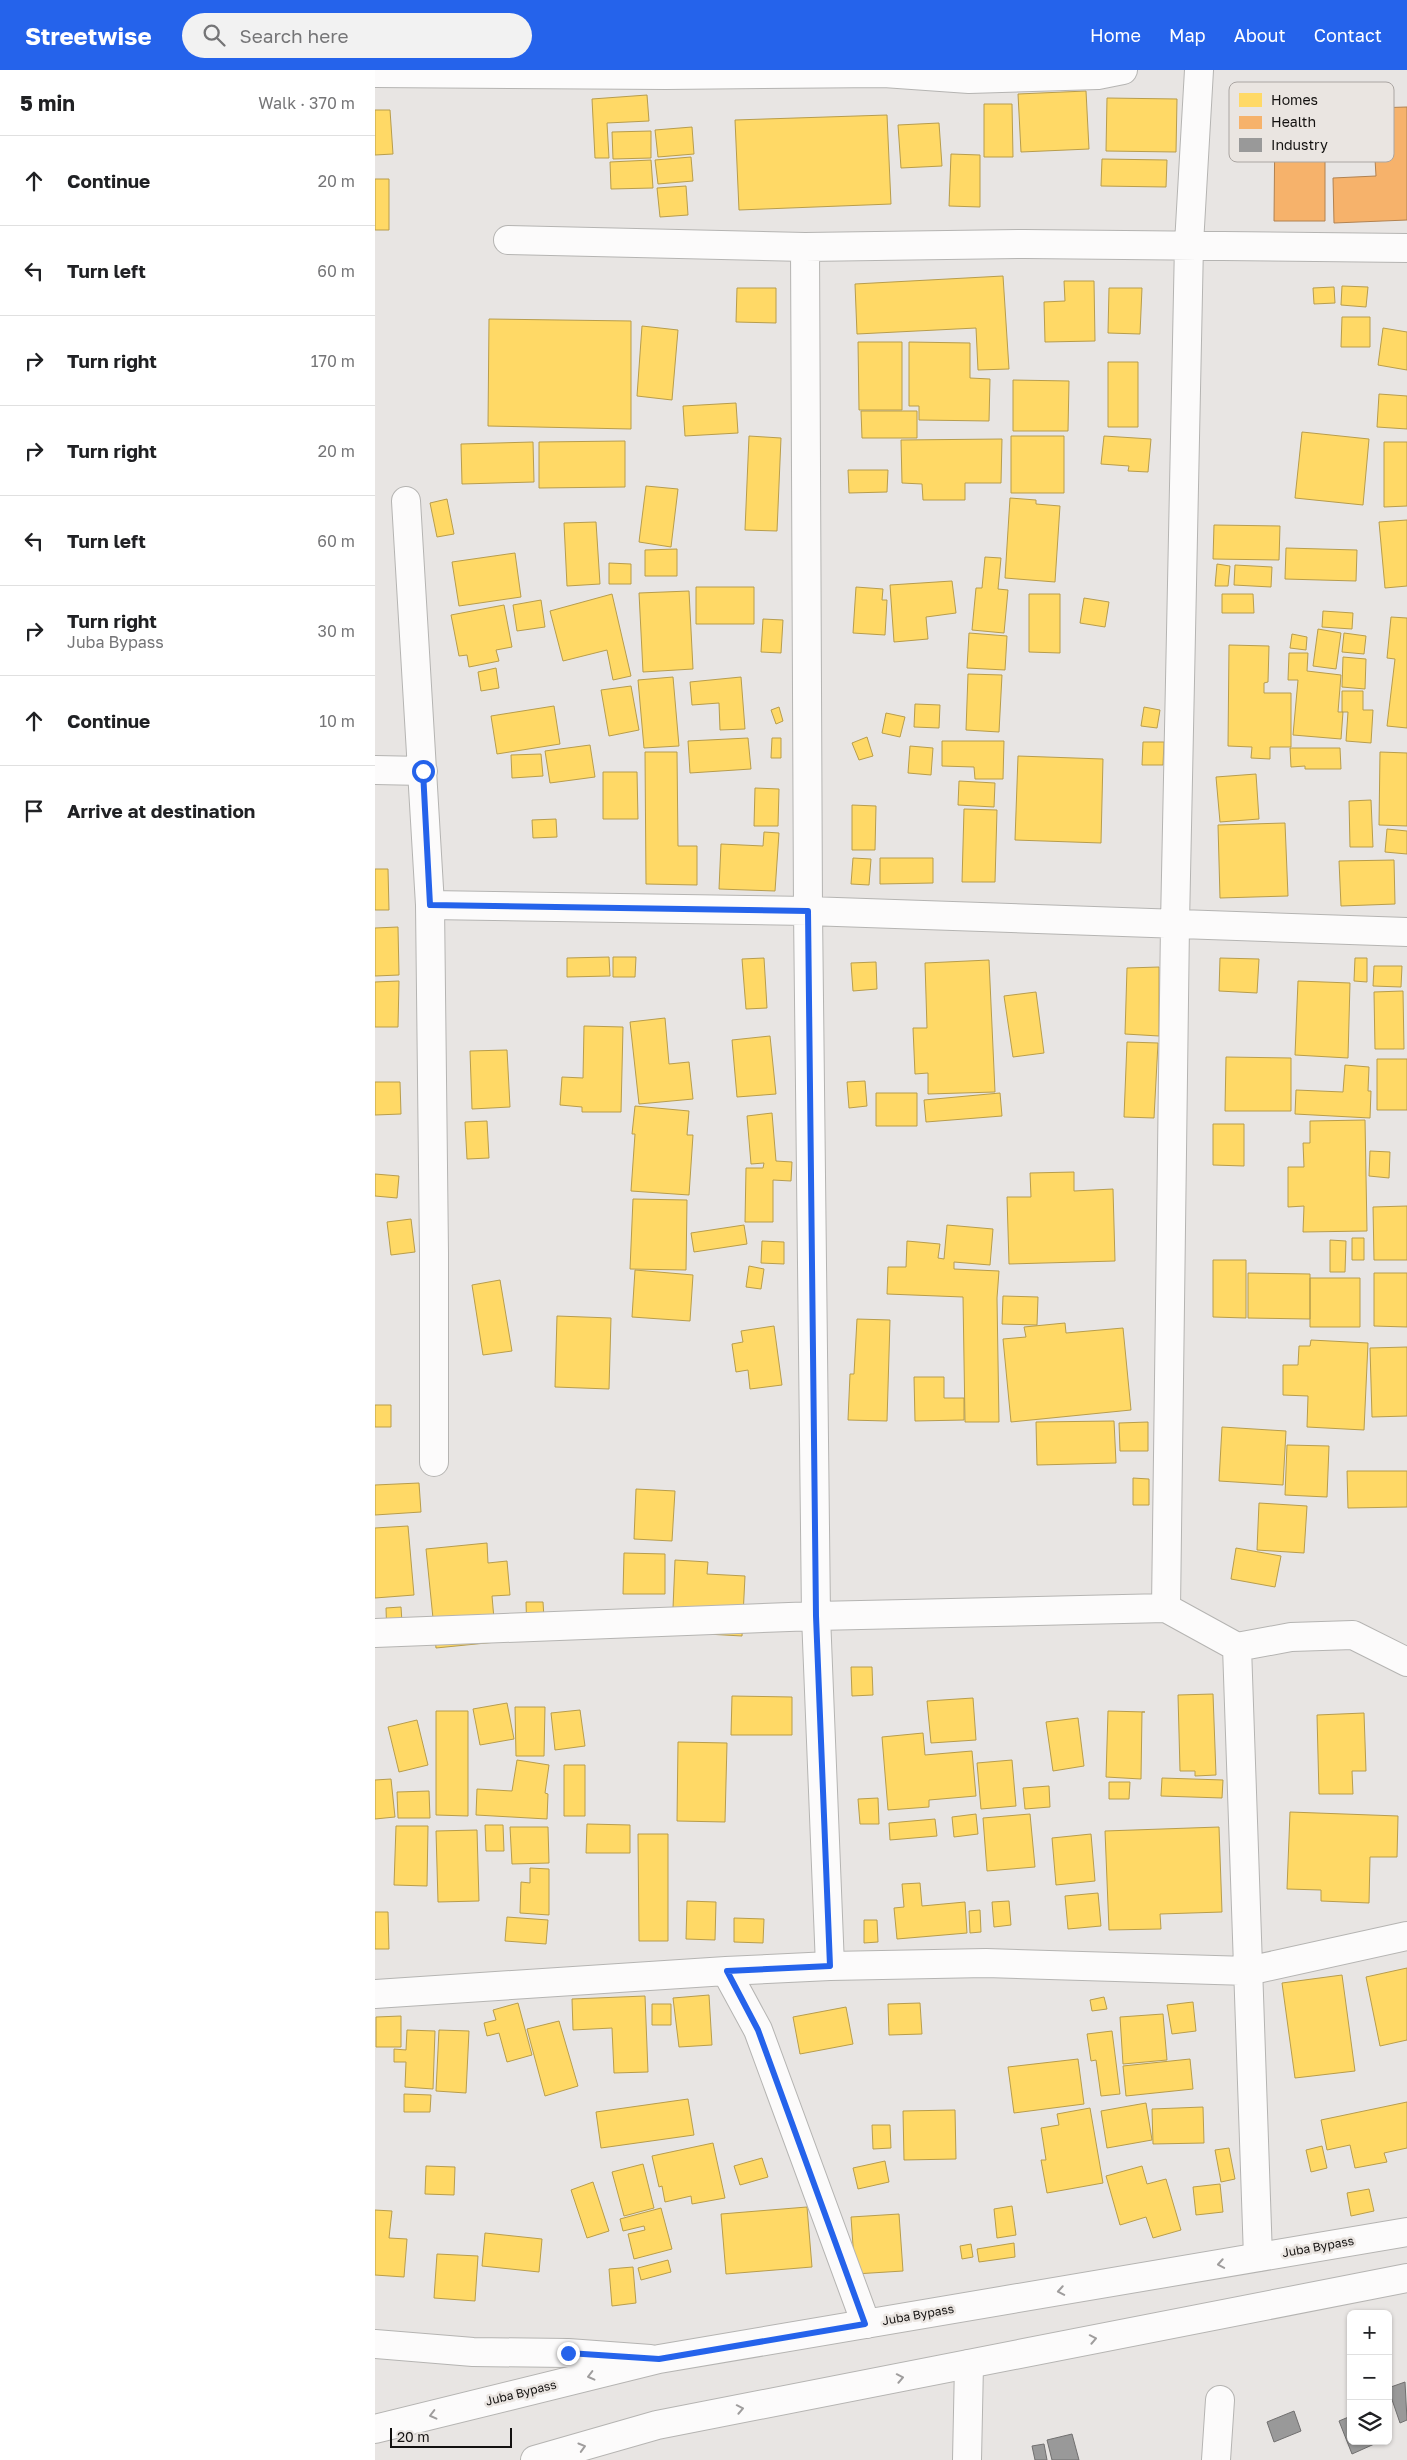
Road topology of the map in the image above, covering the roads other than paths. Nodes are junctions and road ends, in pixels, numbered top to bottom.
1 (1123, 70) edge
2 (1199, 70) edge
3 (423, 72) edge
4 (375, 73) edge
5 (508, 240) dead end
6 (1189, 244) junction
7 (805, 247) junction
8 (1407, 248) edge
9 (406, 501) dead end
10 (375, 770) edge
11 (423, 771) junction
12 (430, 905) junction
13 (808, 911) junction
14 (1175, 924) junction
15 (1407, 932) edge
16 (434, 1462) dead end
17 (1166, 1608) junction
18 (816, 1616) junction
19 (375, 1633) edge
20 (1237, 1647) junction
21 (1407, 1662) edge
22 (1407, 1936) edge
23 (830, 1966) junction
24 (727, 1971) junction
25 (1248, 1971) junction
26 (375, 1994) edge
27 (1407, 2232) edge
28 (1258, 2257) junction
29 (1407, 2278) edge
30 (865, 2324) junction
31 (375, 2344) edge
32 (659, 2359) junction
33 (969, 2364) junction
34 (1220, 2400) dead end
35 (375, 2429) edge
36 (535, 2460) edge
37 (967, 2460) edge
38 (1216, 2460) edge

1 - 3 street
2 - 6 street
3 - 4 street
5 - 7 street
6 - 7 street
6 - 8 street
6 - 14 street
7 - 13 street
9 - 11 street
10 - 11 street
11 - 12 street
12 - 13 street
12 - 16 street
13 - 14 street
13 - 18 street
14 - 15 street
14 - 17 street
17 - 18 street
17 - 20 street
18 - 19 street
18 - 23 street
20 - 21 street
20 - 25 street
22 - 25 street
23 - 24 street
23 - 25 street
24 - 26 street
24 - 30 street
25 - 28 street
27 - 28 street, Juba Bypass
28 -> 30 street, Juba Bypass
33 -> 29 street
30 - 32 street, Juba Bypass
31 - 32 street
32 -> 35 street, Juba Bypass
36 -> 33 street
33 - 37 street
34 - 38 street

